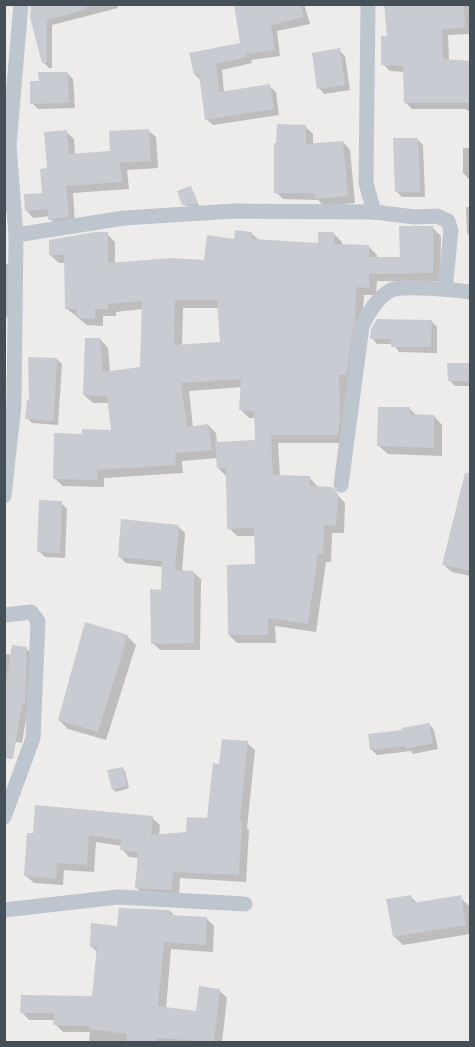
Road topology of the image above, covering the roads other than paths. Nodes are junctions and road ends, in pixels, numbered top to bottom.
1 (21, 4) edge
2 (368, 4) edge
3 (374, 212) junction
4 (16, 235) junction
5 (445, 289) junction
6 (471, 292) edge
7 (341, 485) dead end
8 (4, 496) edge
9 (4, 615) edge
10 (4, 817) edge
11 (245, 904) dead end
12 (4, 910) edge

1 - 4 street
2 - 3 street
3 - 4 street
3 - 5 street
4 - 8 street
5 - 6 street
5 - 7 street
9 - 10 street
11 - 12 street

